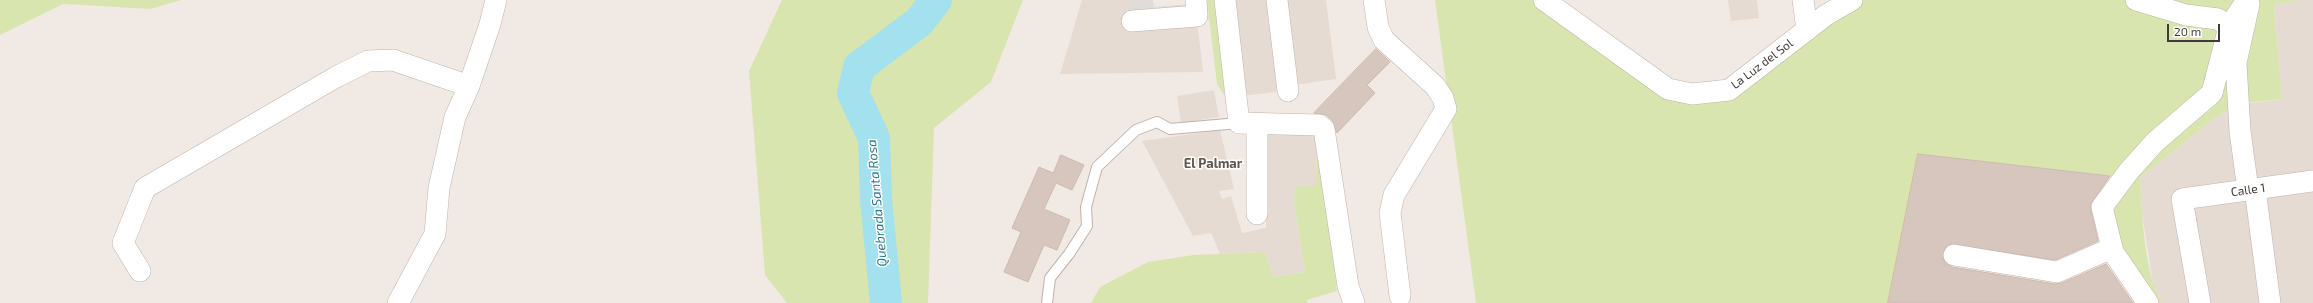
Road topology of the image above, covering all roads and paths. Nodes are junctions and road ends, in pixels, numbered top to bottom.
1 (496, 0) edge
2 (1196, 0) edge
3 (1225, 0) edge
4 (1277, 0) edge
5 (1374, 0) edge
6 (1544, 0) edge
7 (1803, 0) edge
8 (1852, 0) edge
9 (2136, 0) edge
10 (2247, 0) edge
11 (2250, 0) edge
12 (1132, 21) dead end
13 (2229, 27) junction
14 (1807, 30) junction
15 (469, 86) junction
16 (1288, 91) dead end
17 (1248, 123) junction
18 (2313, 181) edge
19 (2252, 189) junction
20 (1257, 214) dead end
21 (2112, 248) junction
22 (1954, 255) dead end
23 (140, 271) dead end
24 (1400, 296) dead end
25 (398, 303) edge
26 (1047, 303) edge
27 (1354, 303) edge
28 (2148, 303) edge
29 (2200, 303) edge
30 (2270, 303) edge

1 - 15 street
2 - 12 street
3 - 17 street
4 - 16 street
5 - 24 street
6 - 14 street, La Luz del Sol
7 - 14 street
8 - 14 street, La Luz del Sol
9 - 13 street
10 - 13 street
11 - 19 street
13 - 21 street
15 - 23 street
15 - 25 street
17 - 20 street
17 - 26 lane
17 - 27 street
18 - 19 street, Calle 1
19 - 29 street, Calle 1
19 - 30 street
21 - 22 street
21 - 28 street

